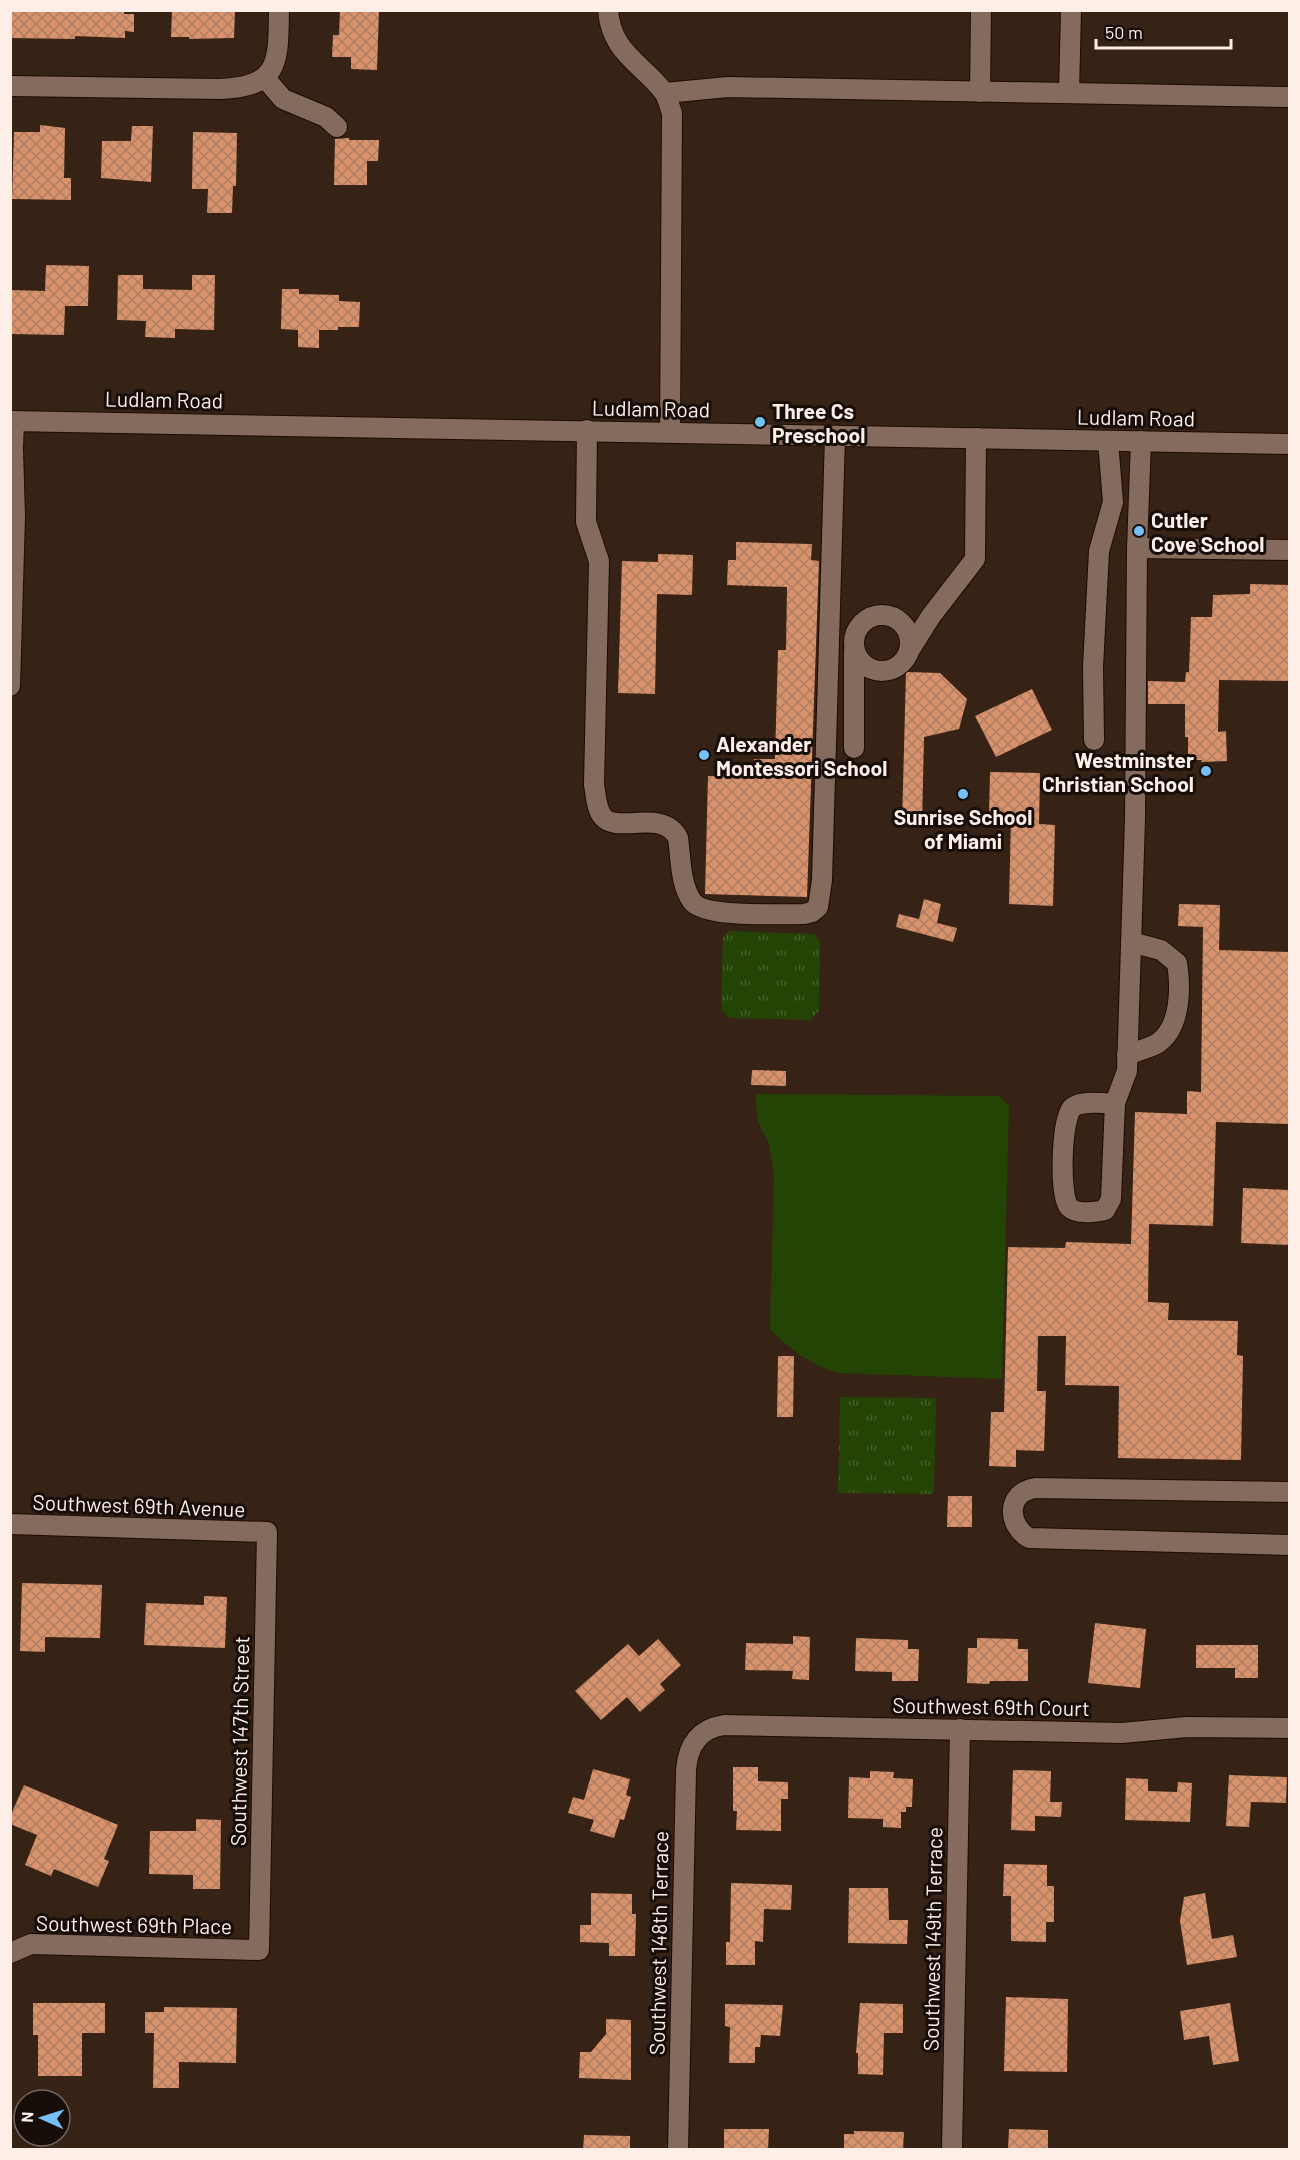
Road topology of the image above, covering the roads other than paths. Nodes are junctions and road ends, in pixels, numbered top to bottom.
1 (279, 10) edge
2 (608, 10) edge
3 (981, 10) edge
4 (1071, 10) edge
5 (269, 73) junction
6 (10, 86) edge
7 (980, 92) junction
8 (664, 93) junction
9 (1069, 93) junction
10 (1290, 97) edge
11 (337, 127) dead end
12 (12, 421) edge
13 (587, 430) junction
14 (670, 432) junction
15 (835, 436) junction
16 (976, 438) junction
17 (1108, 441) junction
18 (1141, 441) junction
19 (1290, 444) edge
20 (1137, 548) junction
21 (1290, 550) edge
22 (887, 615) junction
23 (931, 616) junction
24 (854, 648) junction
25 (909, 651) junction
26 (880, 672) junction
27 (10, 687) edge
28 (854, 699) junction
29 (1094, 740) dead end
30 (854, 748) dead end
31 (1131, 942) junction
32 (1127, 1055) junction
33 (1115, 1103) junction
34 (1290, 1492) edge
35 (10, 1524) edge
36 (267, 1532) joint
37 (1290, 1545) edge
38 (1290, 1728) edge
39 (960, 1730) junction
40 (696, 1739) joint
41 (259, 1950) joint
42 (10, 1953) edge
43 (678, 2150) edge
44 (952, 2150) edge

1 - 5 street
2 - 8 street
3 - 7 street
4 - 9 street
5 - 6 street
5 - 11 street
7 - 8 street
7 - 9 street
8 - 14 street
9 - 10 street
12 - 13 street, Ludlam Road
12 - 27 street
13 - 14 street, Ludlam Road
13 - 15 street
14 - 15 street, Ludlam Road
15 - 16 street, Ludlam Road
16 - 17 street, Ludlam Road
16 - 23 street
17 - 18 street, Ludlam Road
17 - 29 street
18 - 19 street, Ludlam Road
18 - 20 street
20 - 21 street
20 - 31 street
22 - 23 street
22 - 24 street
22 - 25 street
23 - 25 street
24 - 26 street
24 - 28 street
25 - 26 street
26 - 28 street
28 - 30 street
31 - 32 street
31 - 32 street
32 - 33 street
33 - 33 street
34 - 37 street
35 - 36 street, Southwest 69th Avenue
36 - 41 street, Southwest 147th Street
38 - 39 street, Southwest 69th Court
39 - 40 street, Southwest 69th Court
39 - 44 street, Southwest 149th Terrace
40 - 43 street, Southwest 148th Terrace
41 - 42 street, Southwest 69th Place

